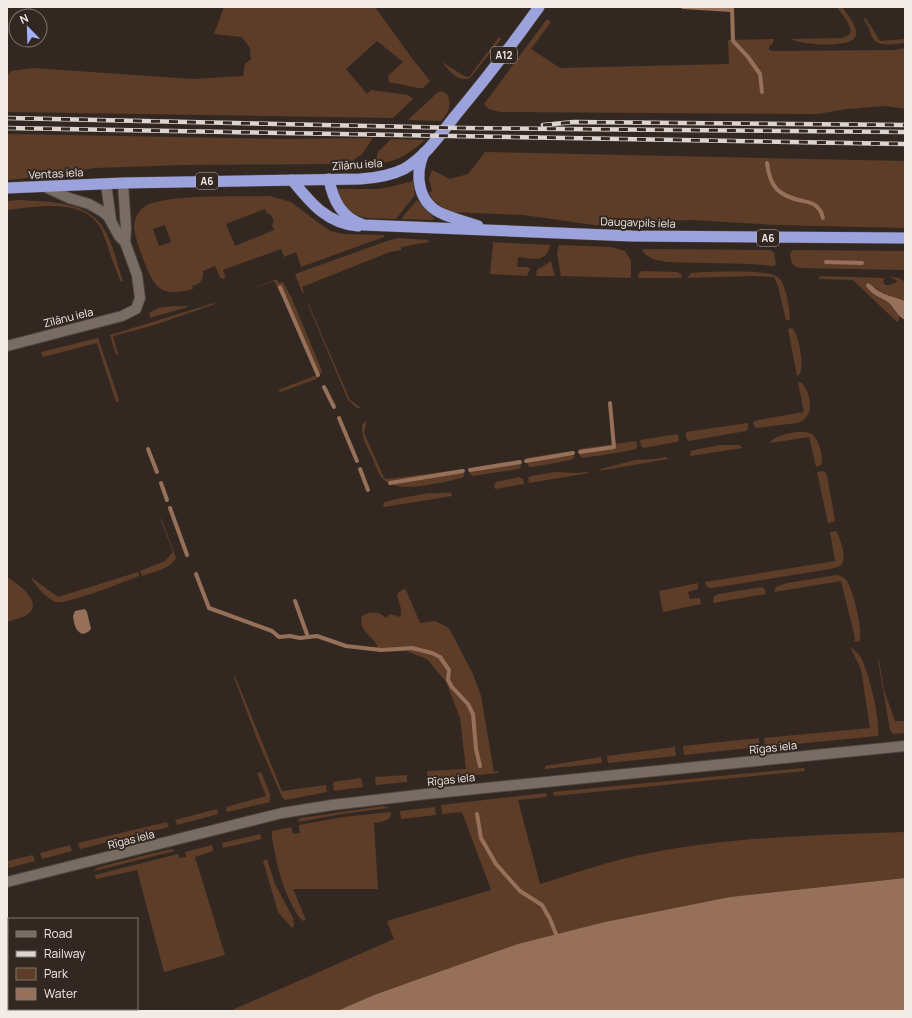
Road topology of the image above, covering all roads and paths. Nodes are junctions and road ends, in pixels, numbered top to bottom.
1 (539, 7) edge
2 (424, 153) junction
3 (329, 179) junction
4 (292, 180) junction
5 (123, 183) junction
6 (106, 184) junction
7 (43, 186) junction
8 (7, 188) edge
9 (111, 220) junction
10 (371, 226) junction
11 (492, 230) junction
12 (905, 238) edge
13 (125, 242) junction
14 (7, 346) edge
15 (905, 746) edge
16 (7, 882) edge

1 - 2 highway, Zīlānu iela / A12
2 - 3 highway, Zīlānu iela / A6
2 - 11 highway, A6
3 - 4 highway, Zīlānu iela / A6
3 - 10 highway, Daugavpils iela / A6
4 - 5 highway, Zīlānu iela / A6
4 - 10 highway, Daugavpils iela / A6
5 - 6 highway, Zīlānu iela / A6
5 - 13 main road, Zīlānu iela
6 - 7 highway, Ventas iela / A6
6 - 9 main road, Zīlānu iela
7 - 8 highway, Ventas iela / A6
7 - 9 main road, Zīlānu iela / A6
9 - 13 main road, Zīlānu iela
10 - 11 highway, Daugavpils iela / A6
11 - 12 highway, Daugavpils iela / A6
13 - 14 main road, Zīlānu iela
15 - 16 main road, Rīgas iela

